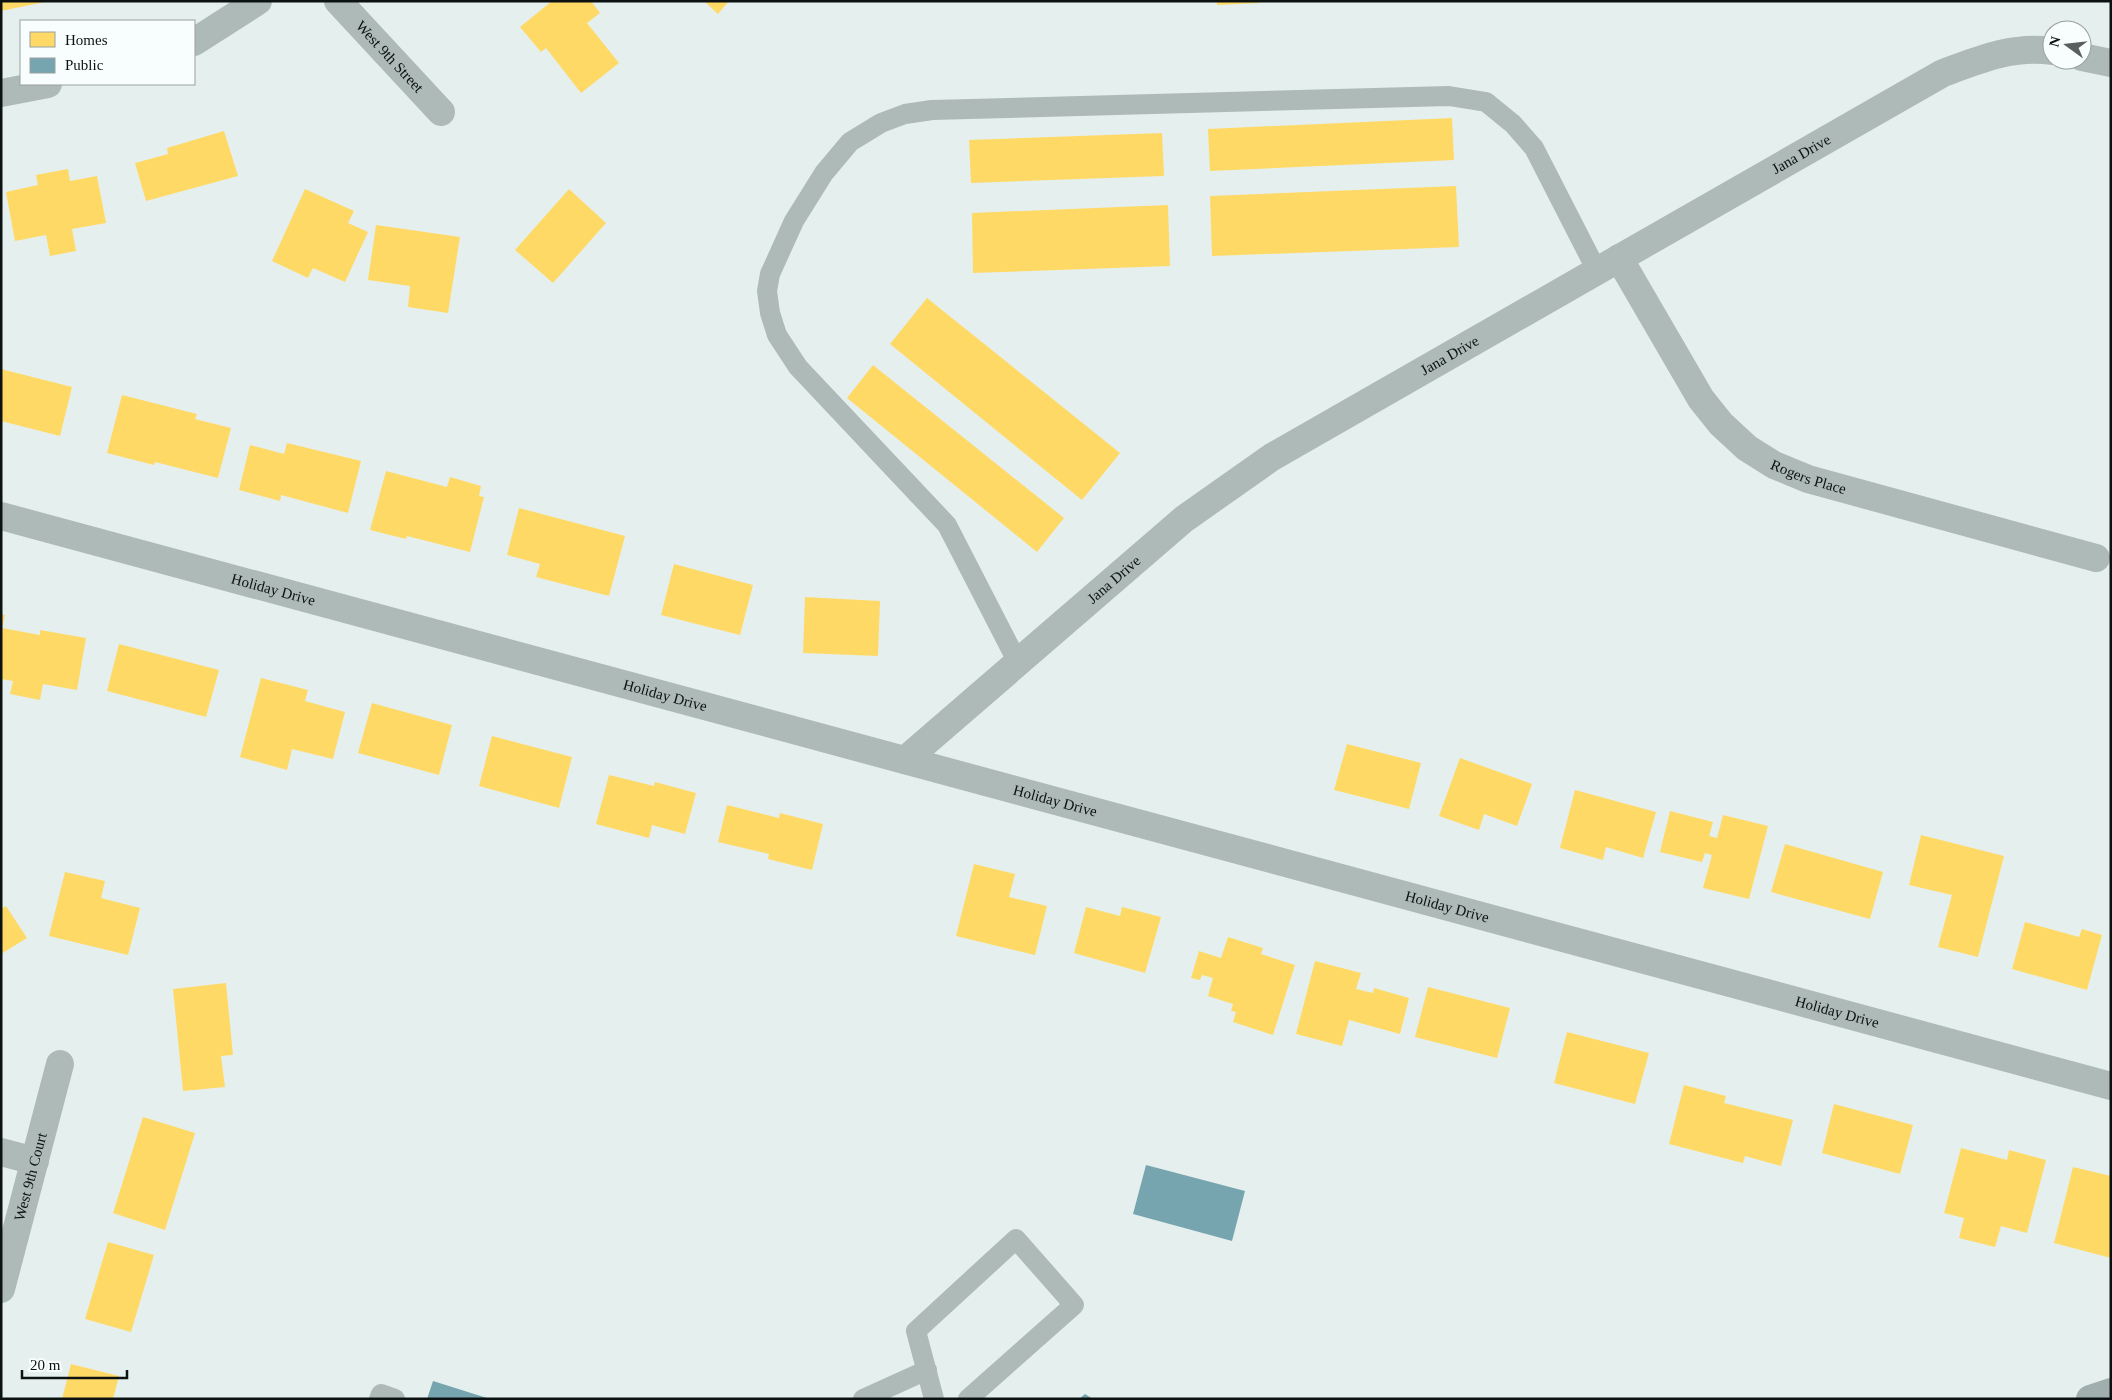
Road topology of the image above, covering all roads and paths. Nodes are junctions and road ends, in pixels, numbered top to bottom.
1 (258, 1) edge
2 (338, 1) edge
3 (195, 41) edge
4 (2042, 49) edge
5 (2092, 58) edge
6 (2111, 63) edge
7 (43, 85) edge
8 (1, 93) edge
9 (440, 112) dead end
10 (1608, 265) junction
11 (1, 516) edge
12 (2096, 558) dead end
13 (1018, 663) junction
14 (905, 760) junction
15 (60, 1064) dead end
16 (2111, 1086) edge
17 (1, 1152) edge
18 (35, 1161) junction
19 (1, 1289) edge
20 (927, 1370) junction
21 (2111, 1392) edge
22 (379, 1399) edge
23 (395, 1399) edge
24 (863, 1399) edge
25 (934, 1399) edge
26 (968, 1399) edge
27 (2090, 1399) edge

1 - 3 street
2 - 9 street, West 9th Street
4 - 10 street, Jana Drive
5 - 6 street
7 - 8 street
10 - 12 street, Rogers Place
10 - 13 street, Jana Drive
10 - 13 lane
11 - 14 street, Holiday Drive
13 - 14 street, Jana Drive
14 - 16 street, Holiday Drive
15 - 18 street, West 9th Court
17 - 18 street
18 - 19 street, West 9th Court
20 - 24 lane
20 - 25 lane
20 - 26 lane
21 - 27 main road
22 - 23 lane

